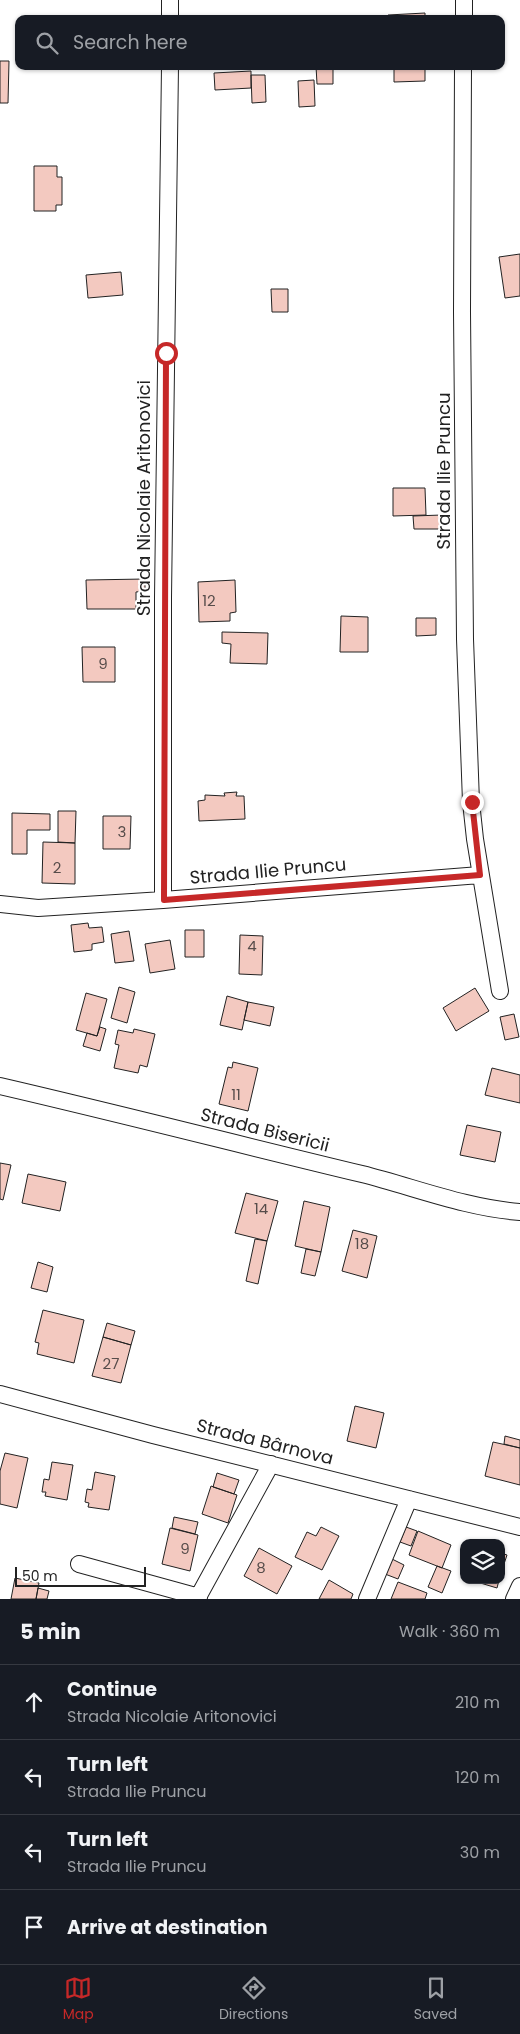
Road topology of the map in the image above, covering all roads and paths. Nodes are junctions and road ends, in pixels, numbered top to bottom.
1 (170, 0) edge
2 (464, 0) edge
3 (170, 15) edge
4 (464, 15) edge
5 (170, 70) edge
6 (463, 70) edge
7 (480, 875) junction
8 (164, 900) junction
9 (0, 904) edge
10 (500, 991) dead end
11 (0, 1086) edge
12 (520, 1212) edge
13 (0, 1394) edge
14 (271, 1464) junction
15 (408, 1499) junction
16 (520, 1527) edge
17 (78, 1564) dead end
18 (520, 1586) edge
19 (198, 1598) edge
20 (367, 1599) edge
21 (514, 1599) edge

1 - 3 street
2 - 4 street
5 - 8 street, Strada Nicolaie Aritonovici
6 - 7 street, Strada Ilie Pruncu
7 - 8 street, Strada Ilie Pruncu
7 - 10 street, Strada Ilie Pruncu
8 - 9 street, Strada Ilie Pruncu
11 - 12 street, Strada Bisericii
13 - 14 street, Strada Bârnova
14 - 15 street, Strada Bârnova
14 - 19 street
15 - 16 street, Strada Bârnova
15 - 20 street
17 - 19 street
18 - 21 street

